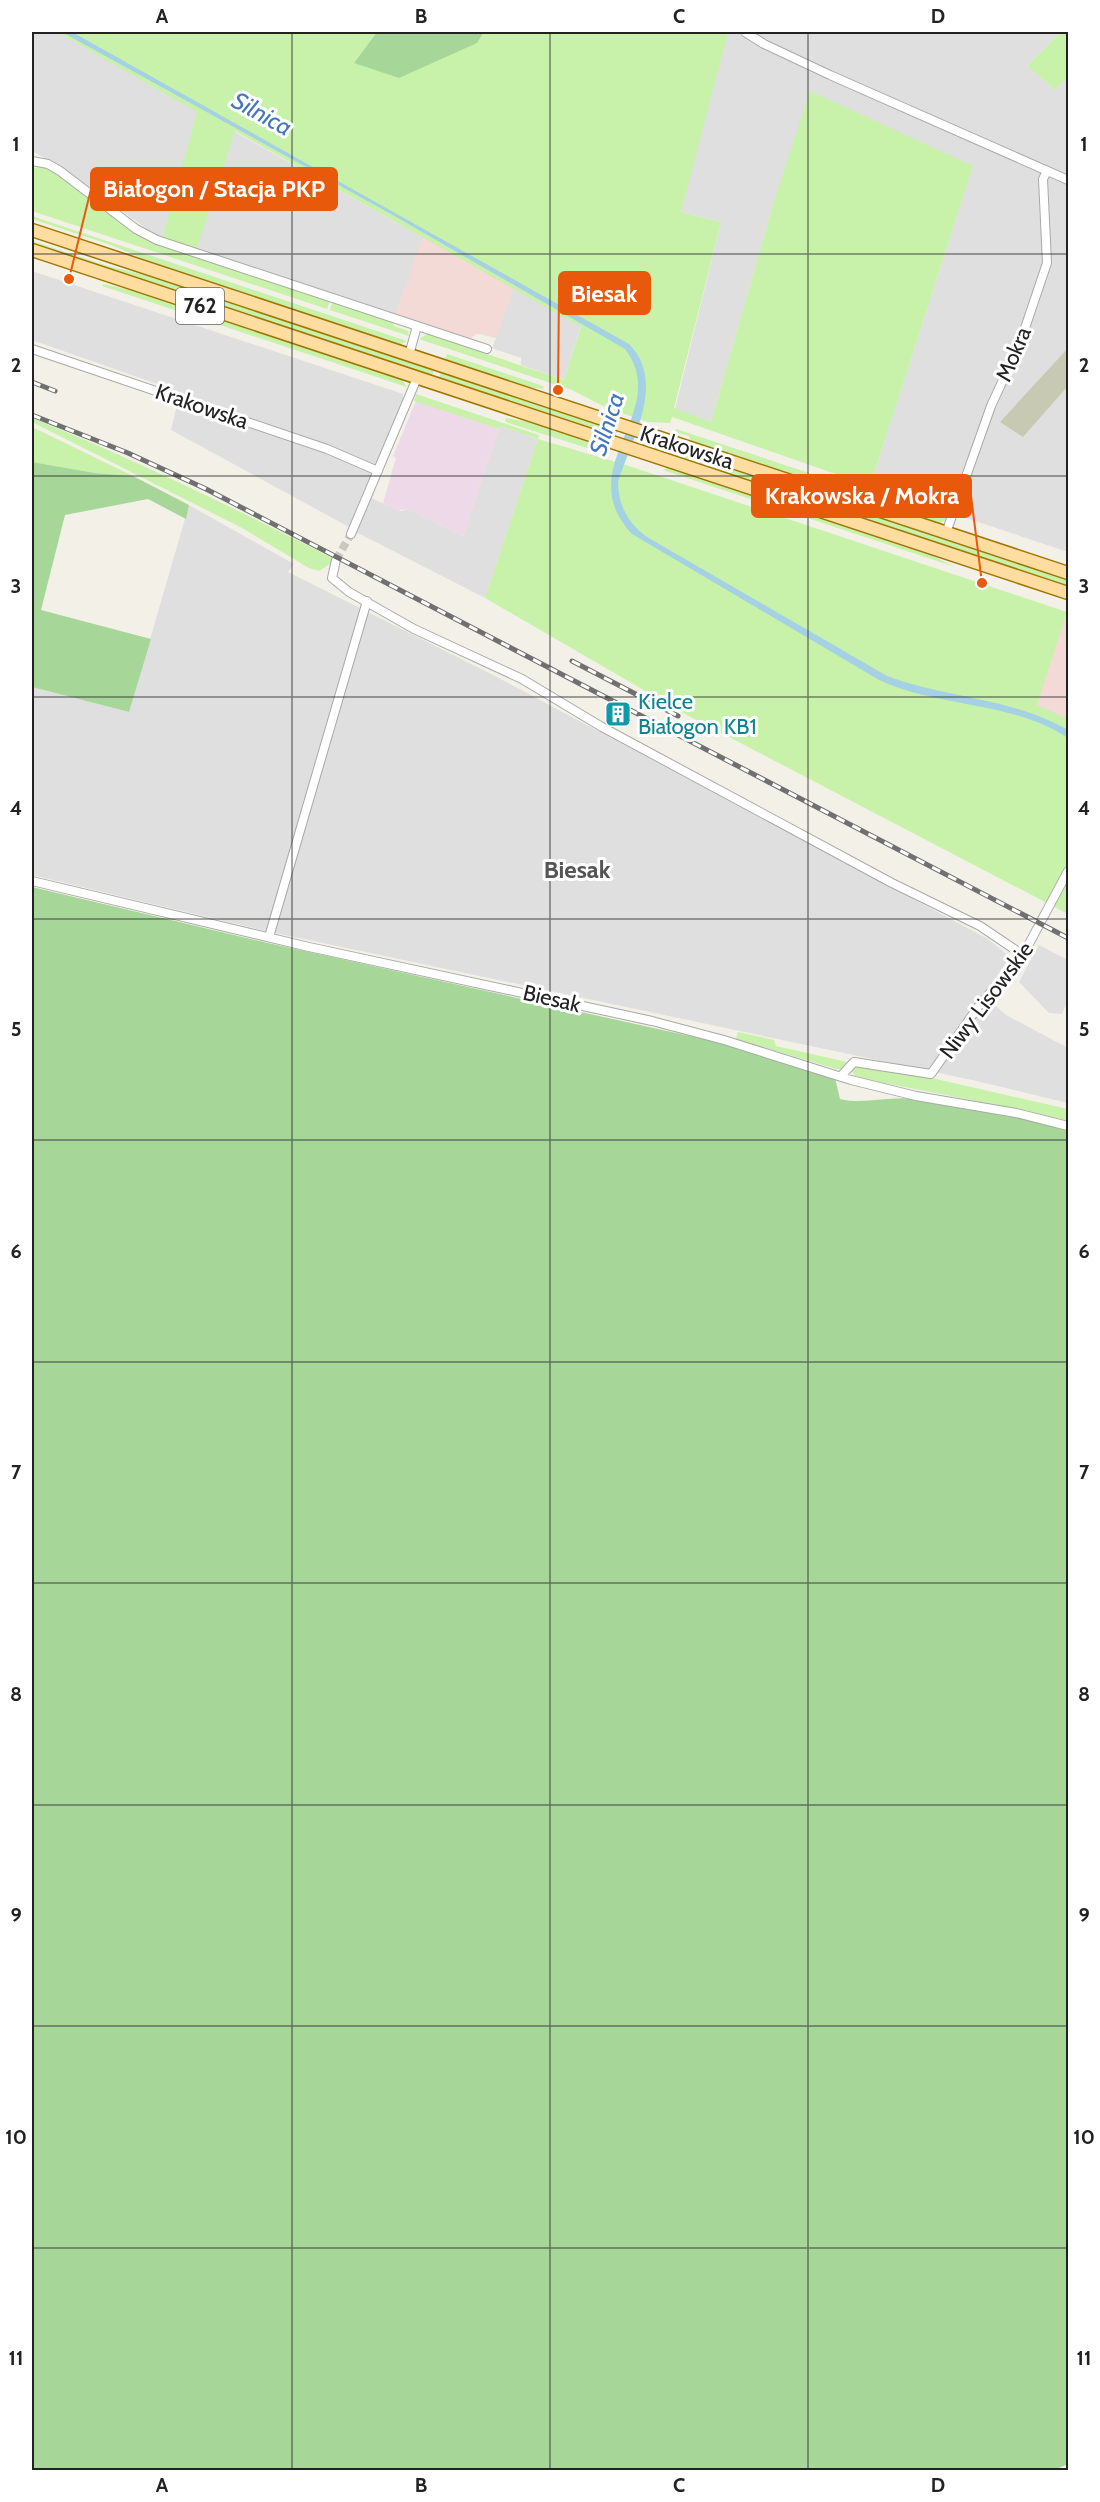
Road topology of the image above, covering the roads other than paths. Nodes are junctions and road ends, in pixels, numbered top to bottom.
1 (745, 32) edge
2 (32, 161) edge
3 (1047, 171) junction
4 (1068, 180) edge
5 (32, 230) edge
6 (32, 250) edge
7 (417, 326) junction
8 (32, 349) edge
9 (487, 349) dead end
10 (409, 355) junction
11 (417, 378) junction
12 (378, 471) junction
13 (946, 533) junction
14 (351, 534) tunnel mouth
15 (336, 560) tunnel mouth
16 (1068, 573) edge
17 (1068, 593) edge
18 (367, 602) junction
19 (1068, 871) edge
20 (32, 881) edge
21 (269, 938) junction
22 (1023, 955) junction
23 (840, 1076) junction
24 (1068, 1126) edge

1 - 3 street
2 - 7 street
3 - 4 street
3 - 13 street, Mokra
5 - 10 main road, Krakowska / 762
6 - 11 main road, Krakowska / 762
7 - 9 street
7 - 10 street
8 - 12 street, Krakowska
10 - 13 main road, Krakowska / 762
11 - 12 street
11 - 17 main road, Krakowska / 762
12 - 14 street
13 - 16 main road, Krakowska / 762
15 - 18 street
18 - 21 street
18 - 22 street
19 - 22 street, Niwy Lisowskie
20 - 21 street, Biesak
21 - 23 street, Biesak
22 - 23 street, Niwy Lisowskie
23 - 24 street, Biesak

